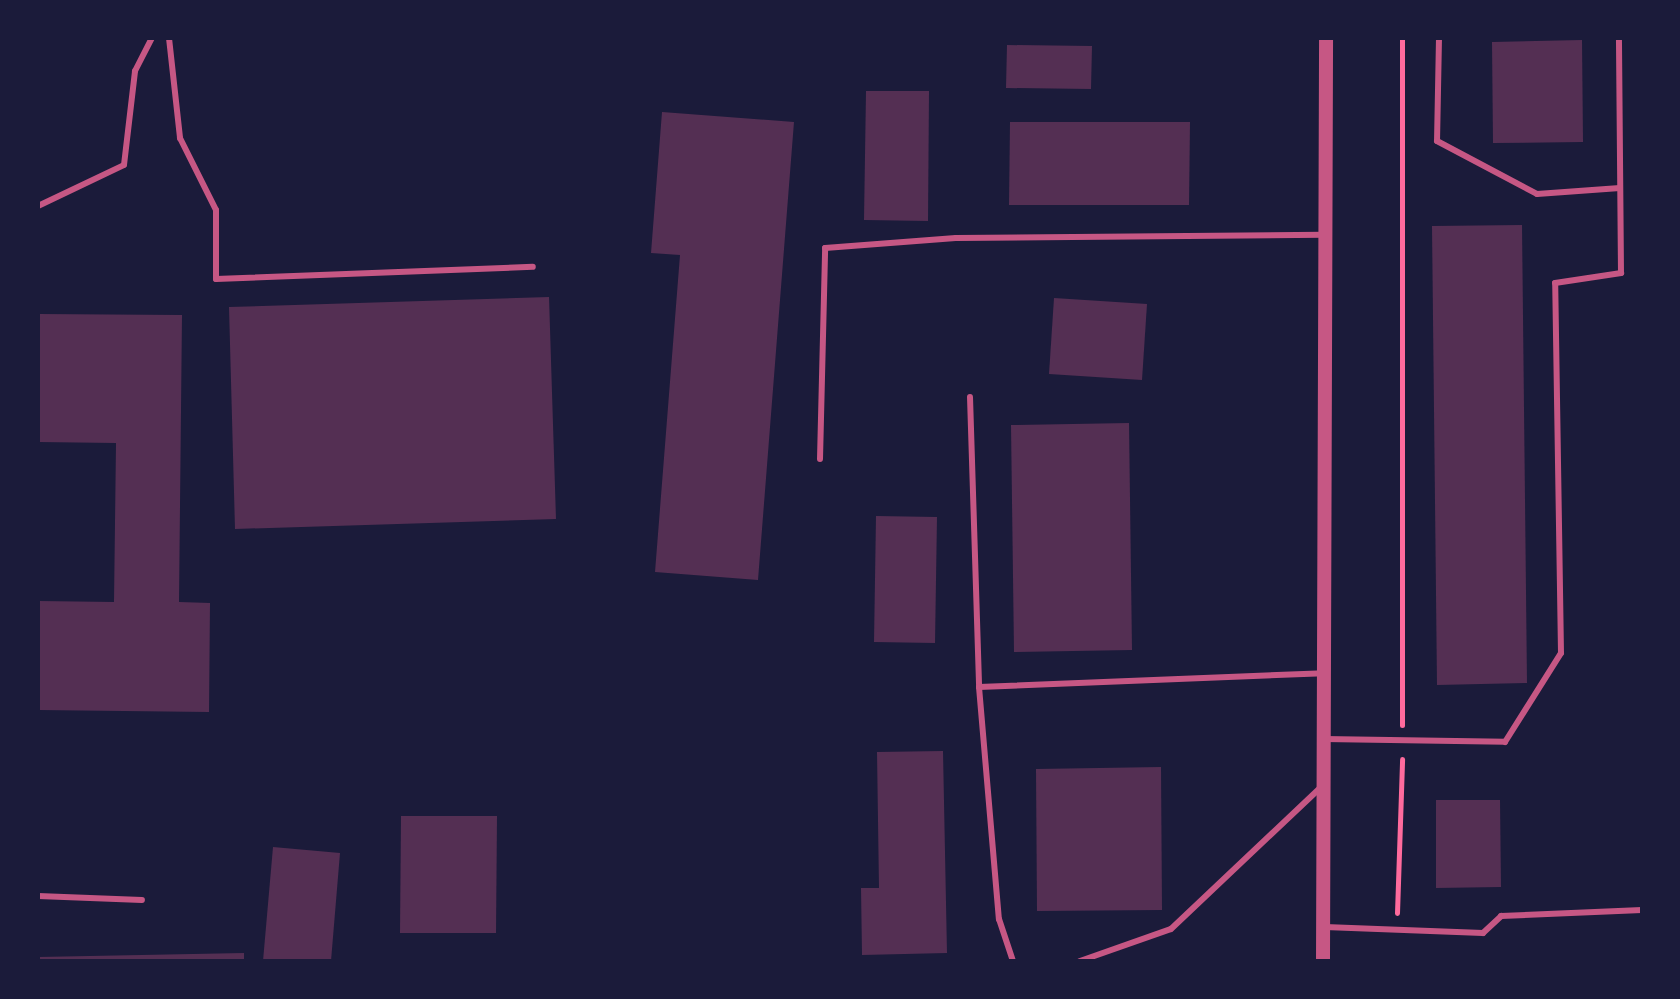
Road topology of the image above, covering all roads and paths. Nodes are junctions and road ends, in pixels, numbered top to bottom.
1 (152, 38) edge
2 (169, 38) edge
3 (1326, 38) edge
4 (1402, 38) edge
5 (1439, 38) edge
6 (1619, 38) edge
7 (1620, 188) junction
8 (38, 206) edge
9 (1325, 235) junction
10 (533, 267) dead end
11 (970, 397) dead end
12 (820, 459) dead end
13 (1324, 673) junction
14 (979, 687) junction
15 (1324, 739) junction
16 (1402, 740) junction
17 (1323, 784) junction
18 (38, 896) edge
19 (142, 900) dead end
20 (1642, 910) edge
21 (1323, 927) junction
22 (1397, 930) junction
23 (1013, 961) edge
24 (1080, 961) edge
25 (1323, 961) edge

1 - 8 lane
2 - 10 lane
3 - 9 street
4 - 16 path
5 - 7 lane
6 - 7 lane
7 - 16 lane
9 - 12 lane
9 - 13 street
11 - 14 lane
13 - 14 lane
13 - 15 street
14 - 23 lane
15 - 16 lane
15 - 17 street
16 - 22 path
17 - 21 street
17 - 24 lane
18 - 19 lane
20 - 22 lane
21 - 22 lane
21 - 25 street

